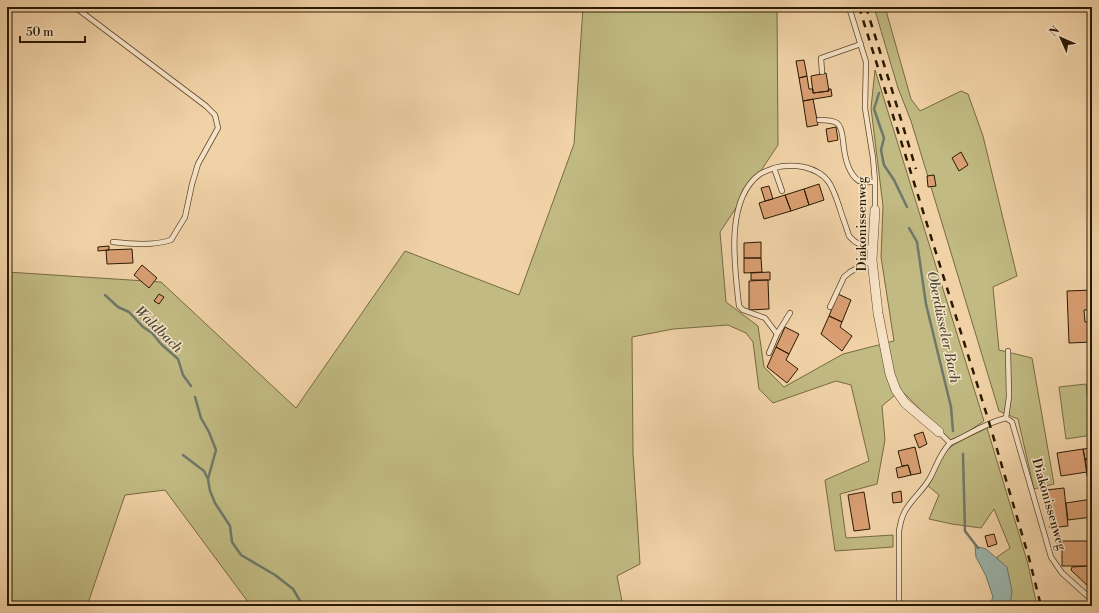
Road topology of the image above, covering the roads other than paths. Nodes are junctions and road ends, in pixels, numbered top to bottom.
1 (75, 7) edge
2 (849, 7) edge
3 (861, 44) junction
4 (822, 72) dead end
5 (819, 120) dead end
6 (774, 168) junction
7 (875, 182) junction
8 (782, 191) dead end
9 (875, 210) joint
10 (113, 242) dead end
11 (872, 249) junction
12 (872, 260) junction
13 (830, 307) dead end
14 (790, 313) dead end
15 (777, 334) junction
16 (1008, 351) dead end
17 (770, 353) dead end
18 (1006, 418) junction
19 (938, 432) joint
20 (950, 443) junction
21 (1092, 600) edge
22 (899, 606) edge

1 - 10 lane
2 - 3 lane, Diakonissenweg
3 - 4 lane
3 - 7 lane, Diakonissenweg
5 - 7 lane
6 - 8 lane
6 - 11 lane
6 - 15 lane
7 - 9 lane, Diakonissenweg
9 - 11 street, Diakonissenweg
11 - 12 street, Diakonissenweg
12 - 13 lane
12 - 19 street, Diakonissenweg
14 - 15 lane
15 - 17 lane
16 - 18 lane
18 - 20 lane
18 - 21 lane, Diakonissenweg
19 - 20 lane, Diakonissenweg
20 - 22 lane

